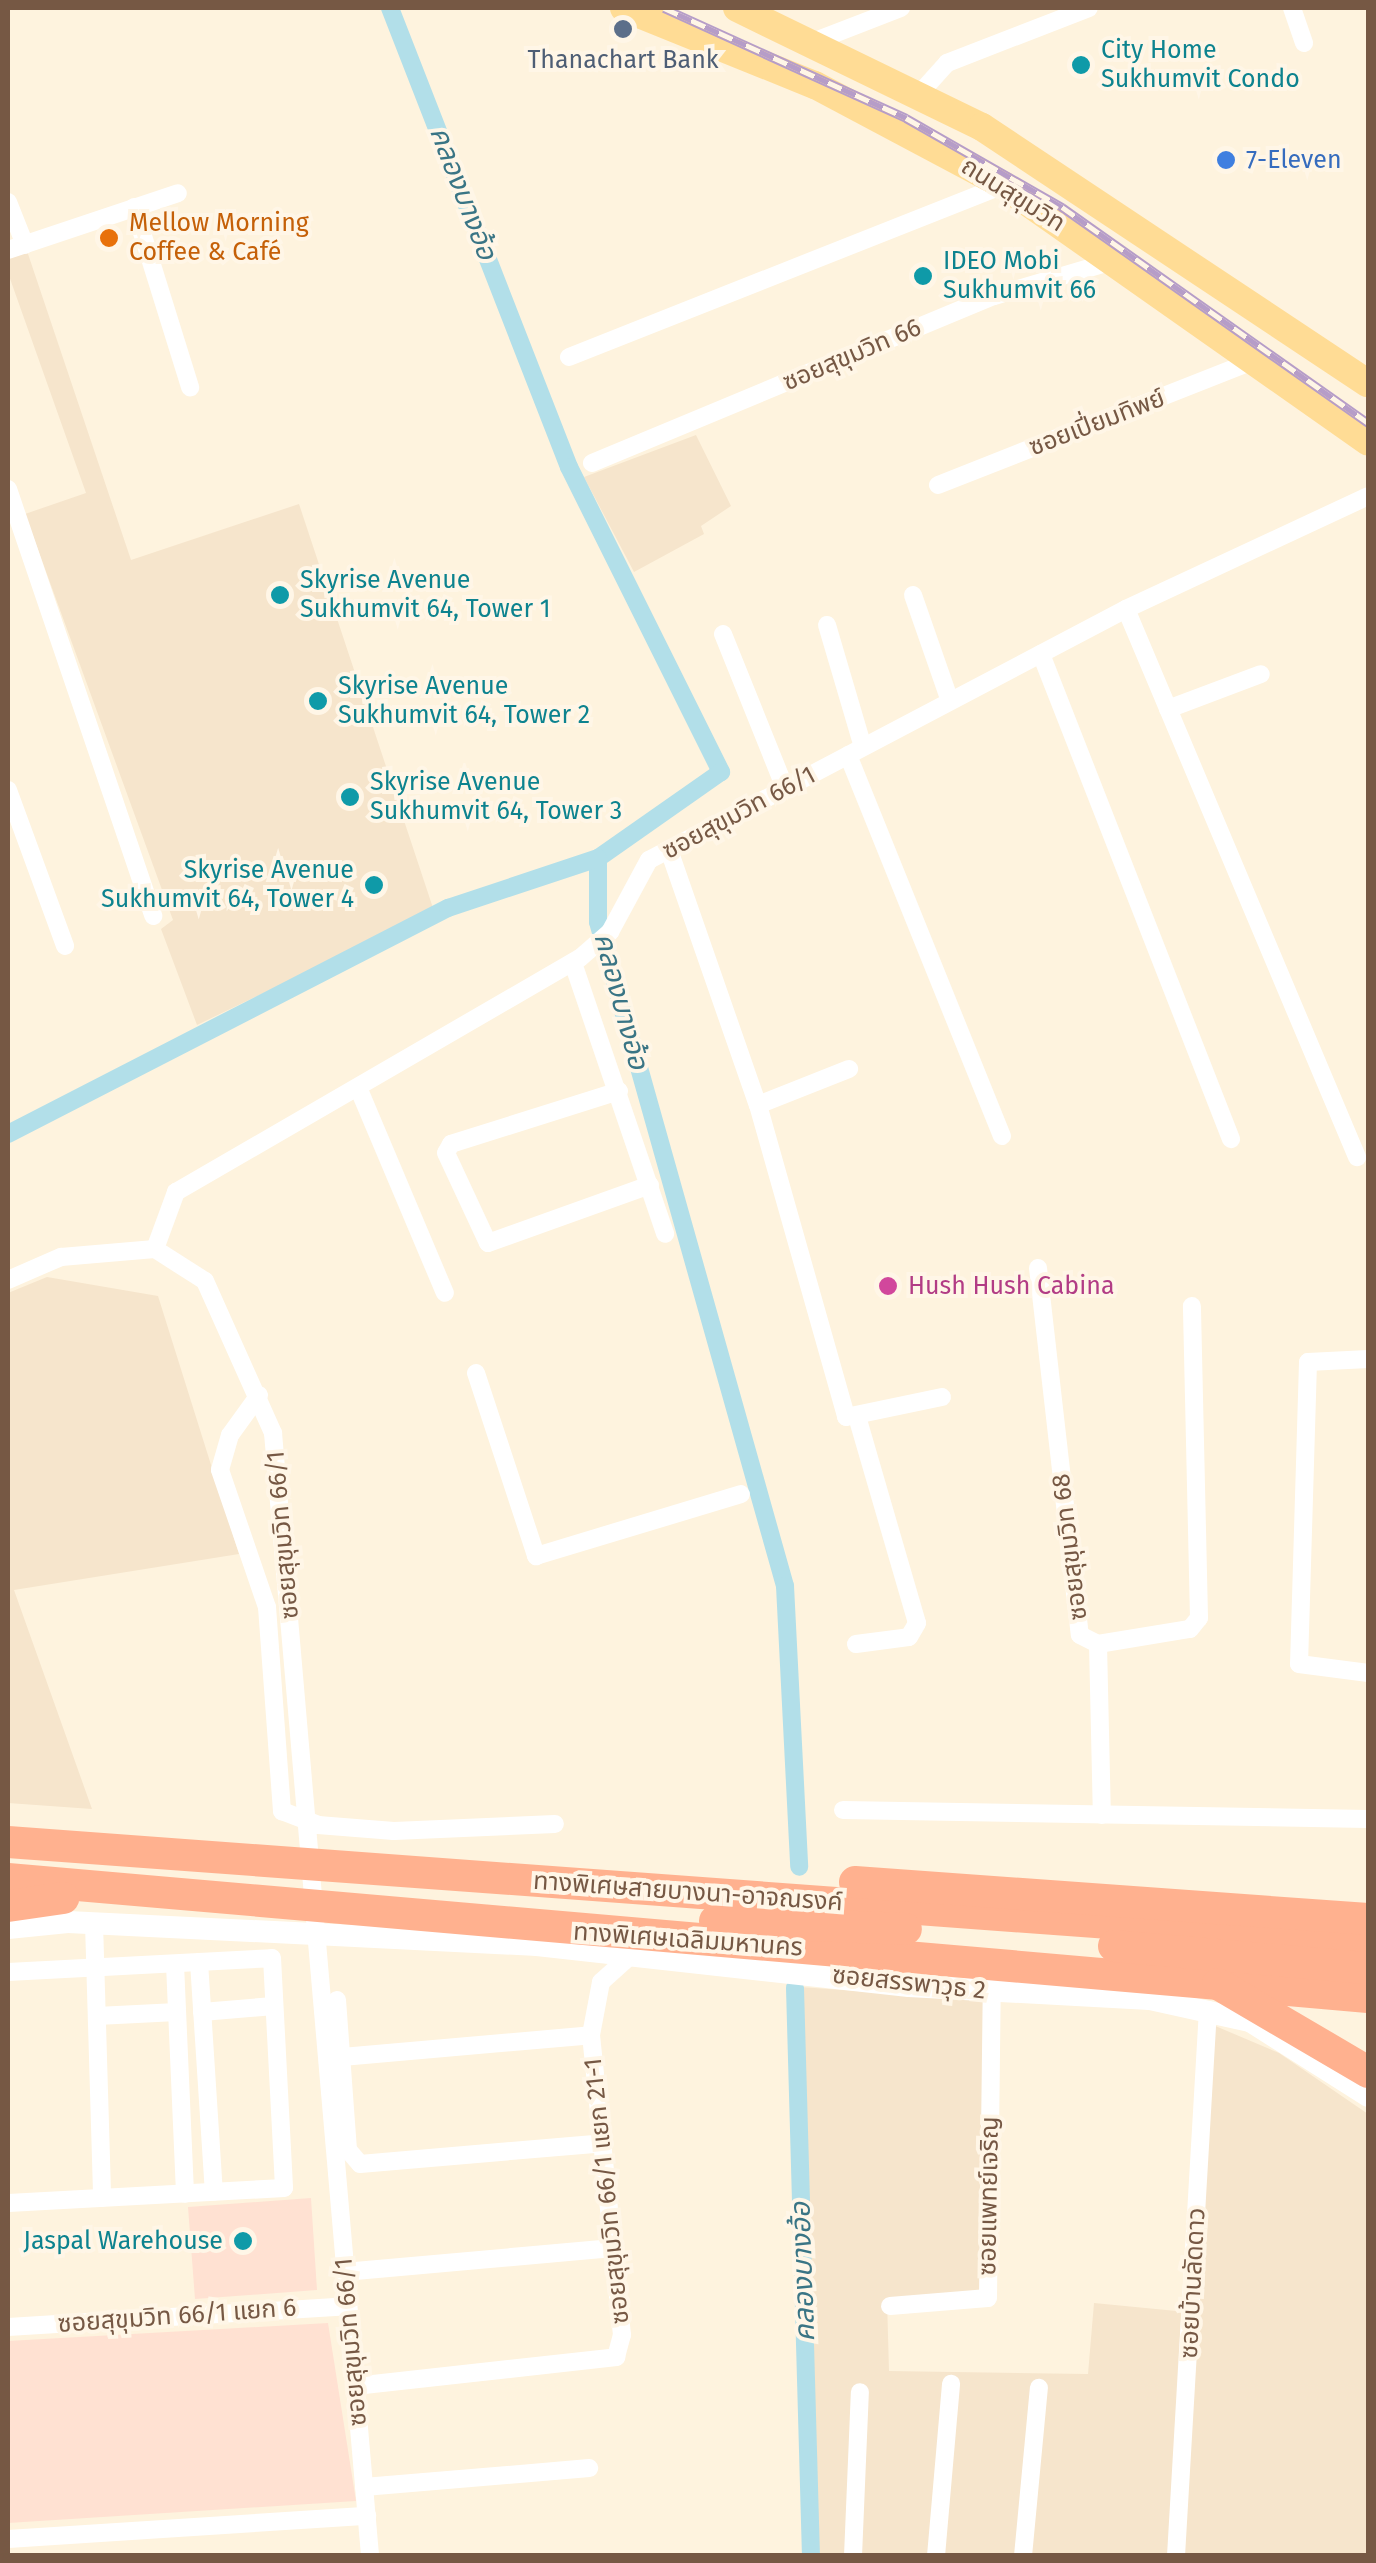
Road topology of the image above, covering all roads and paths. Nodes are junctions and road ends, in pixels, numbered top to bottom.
1 (624, 8) edge
2 (737, 8) edge
3 (902, 8) edge
4 (1088, 8) edge
5 (1292, 8) edge
6 (818, 40) junction
7 (1304, 44) dead end
8 (921, 92) junction
9 (1003, 185) junction
10 (178, 193) dead end
11 (8, 202) edge
12 (134, 206) junction
13 (16, 248) edge
14 (1116, 260) junction
15 (569, 357) dead end
16 (1256, 360) junction
17 (1368, 383) edge
18 (190, 388) dead end
19 (1368, 442) edge
20 (592, 464) dead end
21 (938, 485) dead end
22 (8, 490) edge
23 (1368, 496) edge
24 (913, 595) dead end
25 (1126, 609) junction
26 (827, 625) dead end
27 (723, 634) dead end
28 (1041, 654) junction
29 (1261, 674) dead end
30 (950, 702) junction
31 (1168, 709) junction
32 (856, 751) junction
33 (785, 788) junction
34 (8, 790) edge
35 (669, 850) junction
36 (153, 916) dead end
37 (66, 946) dead end
38 (577, 961) junction
39 (849, 1069) dead end
40 (619, 1091) junction
41 (360, 1092) junction
42 (758, 1105) junction
43 (1002, 1136) dead end
44 (1231, 1140) dead end
45 (1358, 1157) dead end
46 (650, 1185) junction
47 (666, 1234) dead end
48 (155, 1249) junction
49 (1038, 1268) dead end
50 (8, 1280) edge
51 (445, 1293) dead end
52 (1192, 1306) dead end
53 (1368, 1358) edge
54 (476, 1374) dead end
55 (259, 1395) junction
56 (942, 1397) dead end
57 (858, 1420) junction
58 (741, 1494) dead end
59 (856, 1644) dead end
60 (1098, 1644) junction
61 (1368, 1673) edge
62 (843, 1810) dead end
63 (1102, 1815) junction
64 (1368, 1819) edge
65 (555, 1824) dead end
66 (8, 1829) edge
67 (8, 1842) edge
68 (8, 1876) edge
69 (146, 1887) junction
70 (8, 1906) edge
71 (1368, 1909) edge
72 (1293, 1913) junction
73 (1368, 1919) edge
74 (94, 1923) junction
75 (8, 1928) edge
76 (1368, 1942) edge
77 (631, 1955) junction
78 (199, 1962) junction
79 (175, 1964) junction
80 (95, 1968) junction
81 (1368, 1968) edge
82 (8, 1972) edge
83 (1198, 1977) junction
84 (992, 1992) junction
85 (1368, 1997) edge
86 (337, 2000) dead end
87 (274, 2006) junction
88 (1208, 2010) junction
89 (177, 2012) junction
90 (202, 2012) junction
91 (97, 2016) junction
92 (591, 2035) junction
93 (342, 2057) junction
94 (1368, 2072) edge
95 (1368, 2096) edge
96 (603, 2142) junction
97 (214, 2192) junction
98 (186, 2194) junction
99 (102, 2198) junction
100 (8, 2203) edge
101 (613, 2248) junction
102 (344, 2272) junction
103 (347, 2306) junction
104 (890, 2306) dead end
105 (8, 2327) edge
106 (951, 2384) dead end
107 (355, 2386) junction
108 (1039, 2388) dead end
109 (860, 2392) dead end
110 (589, 2468) dead end
111 (364, 2486) junction
112 (366, 2516) junction
113 (8, 2539) edge
114 (370, 2556) edge
115 (853, 2556) edge
116 (936, 2556) edge
117 (1024, 2556) edge
118 (1176, 2556) edge

1 - 9 main road, ถนนสุขุมวิท
2 - 6 main road, ถนนสุขุมวิท
3 - 6 street
4 - 8 street
5 - 7 street
6 - 8 main road, ถนนสุขุมวิท
8 - 17 main road, ถนนสุขุมวิท
9 - 14 main road, ถนนสุขุมวิท
9 - 15 street
10 - 12 street
11 - 13 street
12 - 13 street
12 - 18 street
14 - 16 main road, ถนนสุขุมวิท
14 - 20 street, ซอยสุขุมวิท 66
16 - 19 main road, ถนนสุขุมวิท
16 - 21 street, ซอยเปี่ยมทิพย์
22 - 36 street
23 - 25 street, ซอยสุขุมวิท 66/1
24 - 30 street
25 - 28 street, ซอยสุขุมวิท 66/1
25 - 31 street
26 - 32 street
27 - 33 street
28 - 30 street, ซอยสุขุมวิท 66/1
28 - 44 street
29 - 31 street
30 - 32 street, ซอยสุขุมวิท 66/1
31 - 45 street
32 - 33 street, ซอยสุขุมวิท 66/1
32 - 43 street, ซอยสุขุมวิท 66/1
33 - 35 street, ซอยสุขุมวิท 66/1
34 - 37 street
35 - 38 street, ซอยสุขุมวิท 66/1
35 - 42 street
38 - 40 street
38 - 41 street, ซอยสุขุมวิท 66/1
39 - 42 street
40 - 46 street
40 - 46 street
41 - 48 street, ซอยสุขุมวิท 66/1
41 - 51 street
42 - 57 street
46 - 47 street
48 - 50 street
48 - 55 street, ซอยสุขุมวิท 66/1
49 - 60 street, ซอยสุขุมวิท 68
52 - 60 street
53 - 61 street
54 - 58 street
55 - 65 street
55 - 102 street, ซอยสุขุมวิท 66/1
56 - 57 street
57 - 59 street
60 - 63 street, ซอยสุขุมวิท 68
62 - 63 street
63 - 64 street
66 - 72 highway
67 - 76 highway, ทางพิเศษสายบางนา-อาจณรงค์
68 - 69 highway, ทางพิเศษสายบางนา-อาจณรงค์
68 - 83 highway, ทางพิเศษเฉลิมมหานคร
69 - 70 highway
69 - 81 highway, ทางพิเศษสายบางนา-อาจณรงค์
71 - 72 highway
72 - 73 highway
74 - 75 street, ซอยสรรพาวุธ 2
74 - 77 street, ซอยสรรพาวุธ 2
74 - 80 street
77 - 84 street, ซอยสรรพาวุธ 2
77 - 92 street, ซอยสุขุมวิท 66/1 แยก 21-1
78 - 79 street
78 - 87 street
78 - 90 street
79 - 80 street
79 - 89 street
80 - 82 street
80 - 91 street
83 - 85 highway, ทางพิเศษเฉลิมมหานคร
83 - 94 highway
84 - 88 street, ซอยสรรพาวุธ 2
84 - 104 street, ซอยแพทย์เจริญ
86 - 93 street
87 - 90 street
87 - 97 street
88 - 95 street, ซอยสรรพาวุธ 2
88 - 118 street, ซอยบ้านลัดดาว
89 - 91 street
89 - 98 street
90 - 97 street
91 - 99 street
92 - 93 street
92 - 96 street, ซอยสุขุมวิท 66/1 แยก 21-1
93 - 96 street
96 - 101 street, ซอยสุขุมวิท 66/1 แยก 21-1
97 - 98 street
98 - 99 street
99 - 100 street
101 - 102 street
101 - 107 street, ซอยสุขุมวิท 66/1 แยก 21-1
102 - 103 street, ซอยสุขุมวิท 66/1
103 - 105 street, ซอยสุขุมวิท 66/1 แยก 6
103 - 107 street, ซอยสุขุมวิท 66/1
106 - 116 street
107 - 111 street, ซอยสุขุมวิท 66/1
108 - 117 street
109 - 115 street
110 - 111 street
111 - 112 street, ซอยสุขุมวิท 66/1
112 - 113 street
112 - 114 street, ซอยสุขุมวิท 66/1

